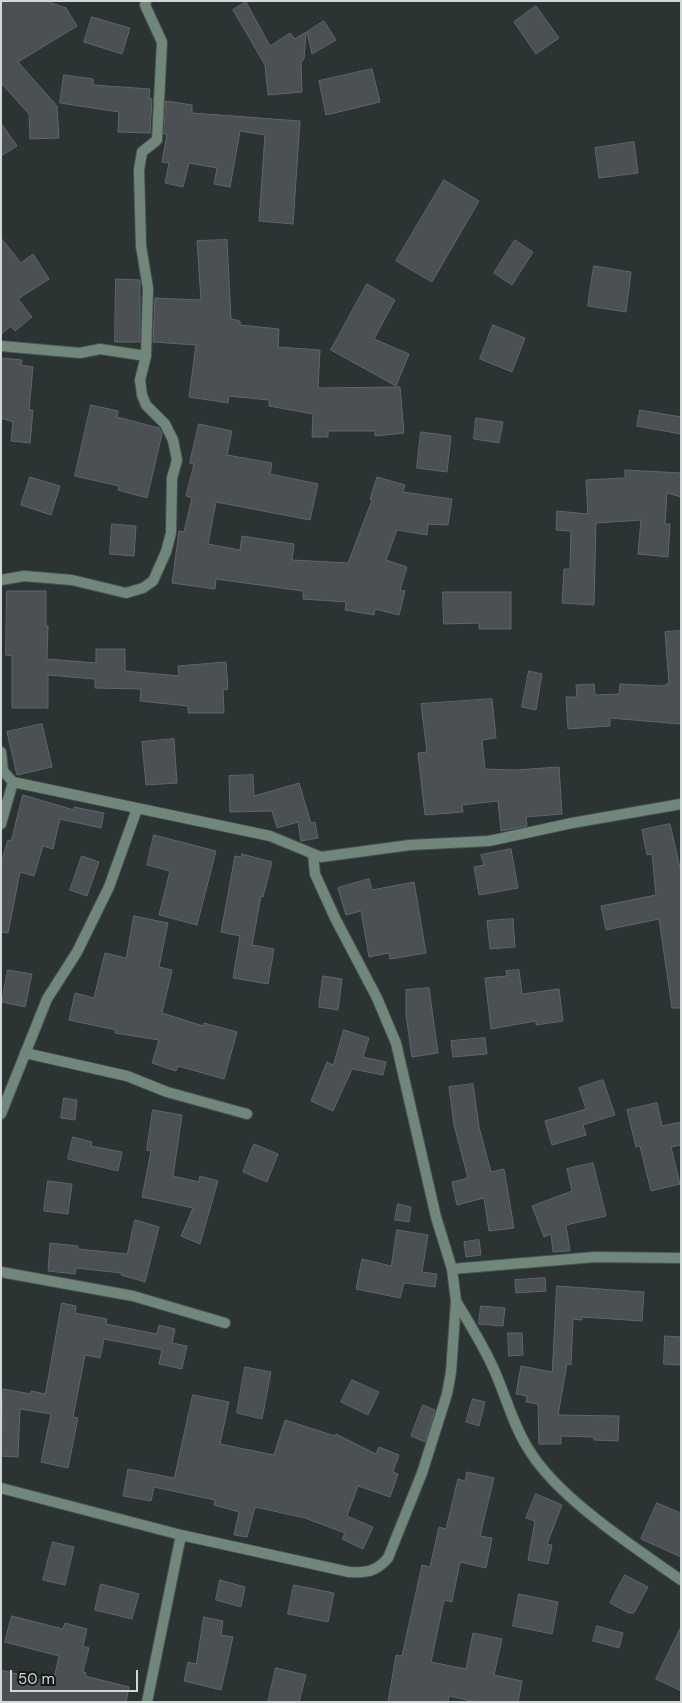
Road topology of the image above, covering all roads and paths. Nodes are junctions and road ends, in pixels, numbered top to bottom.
1 (146, 1) edge
2 (1, 346) edge
3 (146, 356) junction
4 (1, 580) edge
5 (1, 752) edge
6 (13, 782) junction
7 (681, 804) edge
8 (137, 809) junction
9 (1, 824) edge
10 (313, 854) junction
11 (25, 1053) junction
12 (1, 1114) edge
13 (247, 1114) dead end
14 (681, 1258) edge
15 (452, 1270) junction
16 (1, 1272) edge
17 (456, 1301) junction
18 (225, 1323) dead end
19 (1, 1488) edge
20 (180, 1535) junction
21 (681, 1580) edge
22 (147, 1702) edge

1 - 3 street
2 - 3 street
3 - 4 street
5 - 6 street
6 - 8 street
6 - 9 street
7 - 10 street
8 - 10 street
8 - 11 street
10 - 15 street
11 - 12 street
11 - 13 street
14 - 15 street
15 - 17 street
16 - 18 street
17 - 20 street
17 - 21 street
19 - 20 street
20 - 22 street

